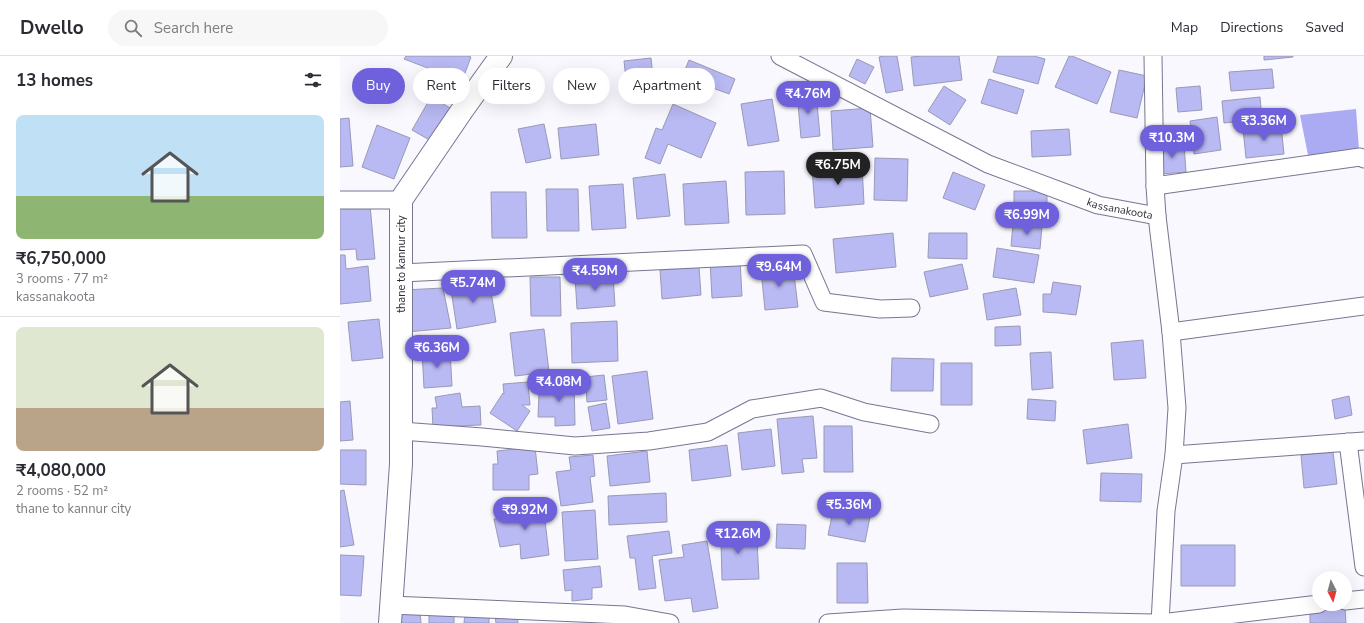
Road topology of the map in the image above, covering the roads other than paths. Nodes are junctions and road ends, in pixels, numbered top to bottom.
1 (501, 56) edge
2 (780, 56) edge
3 (1152, 56) edge
4 (810, 63) edge
5 (1364, 159) edge
6 (1155, 186) junction
7 (340, 200) edge
8 (401, 200) junction
9 (1157, 216) junction
10 (401, 273) junction
11 (1364, 306) edge
12 (911, 308) dead end
13 (1171, 332) junction
14 (930, 424) dead end
15 (401, 432) junction
16 (1356, 441) edge
17 (1174, 455) junction
18 (1364, 567) edge
19 (1364, 599) edge
20 (1352, 600) edge
21 (1312, 605) edge
22 (390, 614) edge
23 (984, 621) edge
24 (670, 623) edge
25 (828, 623) edge
26 (1154, 623) edge
27 (1161, 623) edge

1 - 8 street, thane to kannur city
2 - 4 street, kassanakoota
3 - 6 street
4 - 9 street, kassanakoota
5 - 6 street
6 - 9 street
7 - 8 street
8 - 10 street, thane to kannur city
9 - 13 street, kassanakoota
10 - 12 street
10 - 15 street, thane to kannur city
11 - 13 street
13 - 17 street, kassanakoota
14 - 15 street
15 - 22 street, thane to kannur city
16 - 17 street
16 - 18 street
17 - 27 street, kassanakoota
19 - 20 street
21 - 27 street
22 - 24 street
23 - 25 street
23 - 26 street

